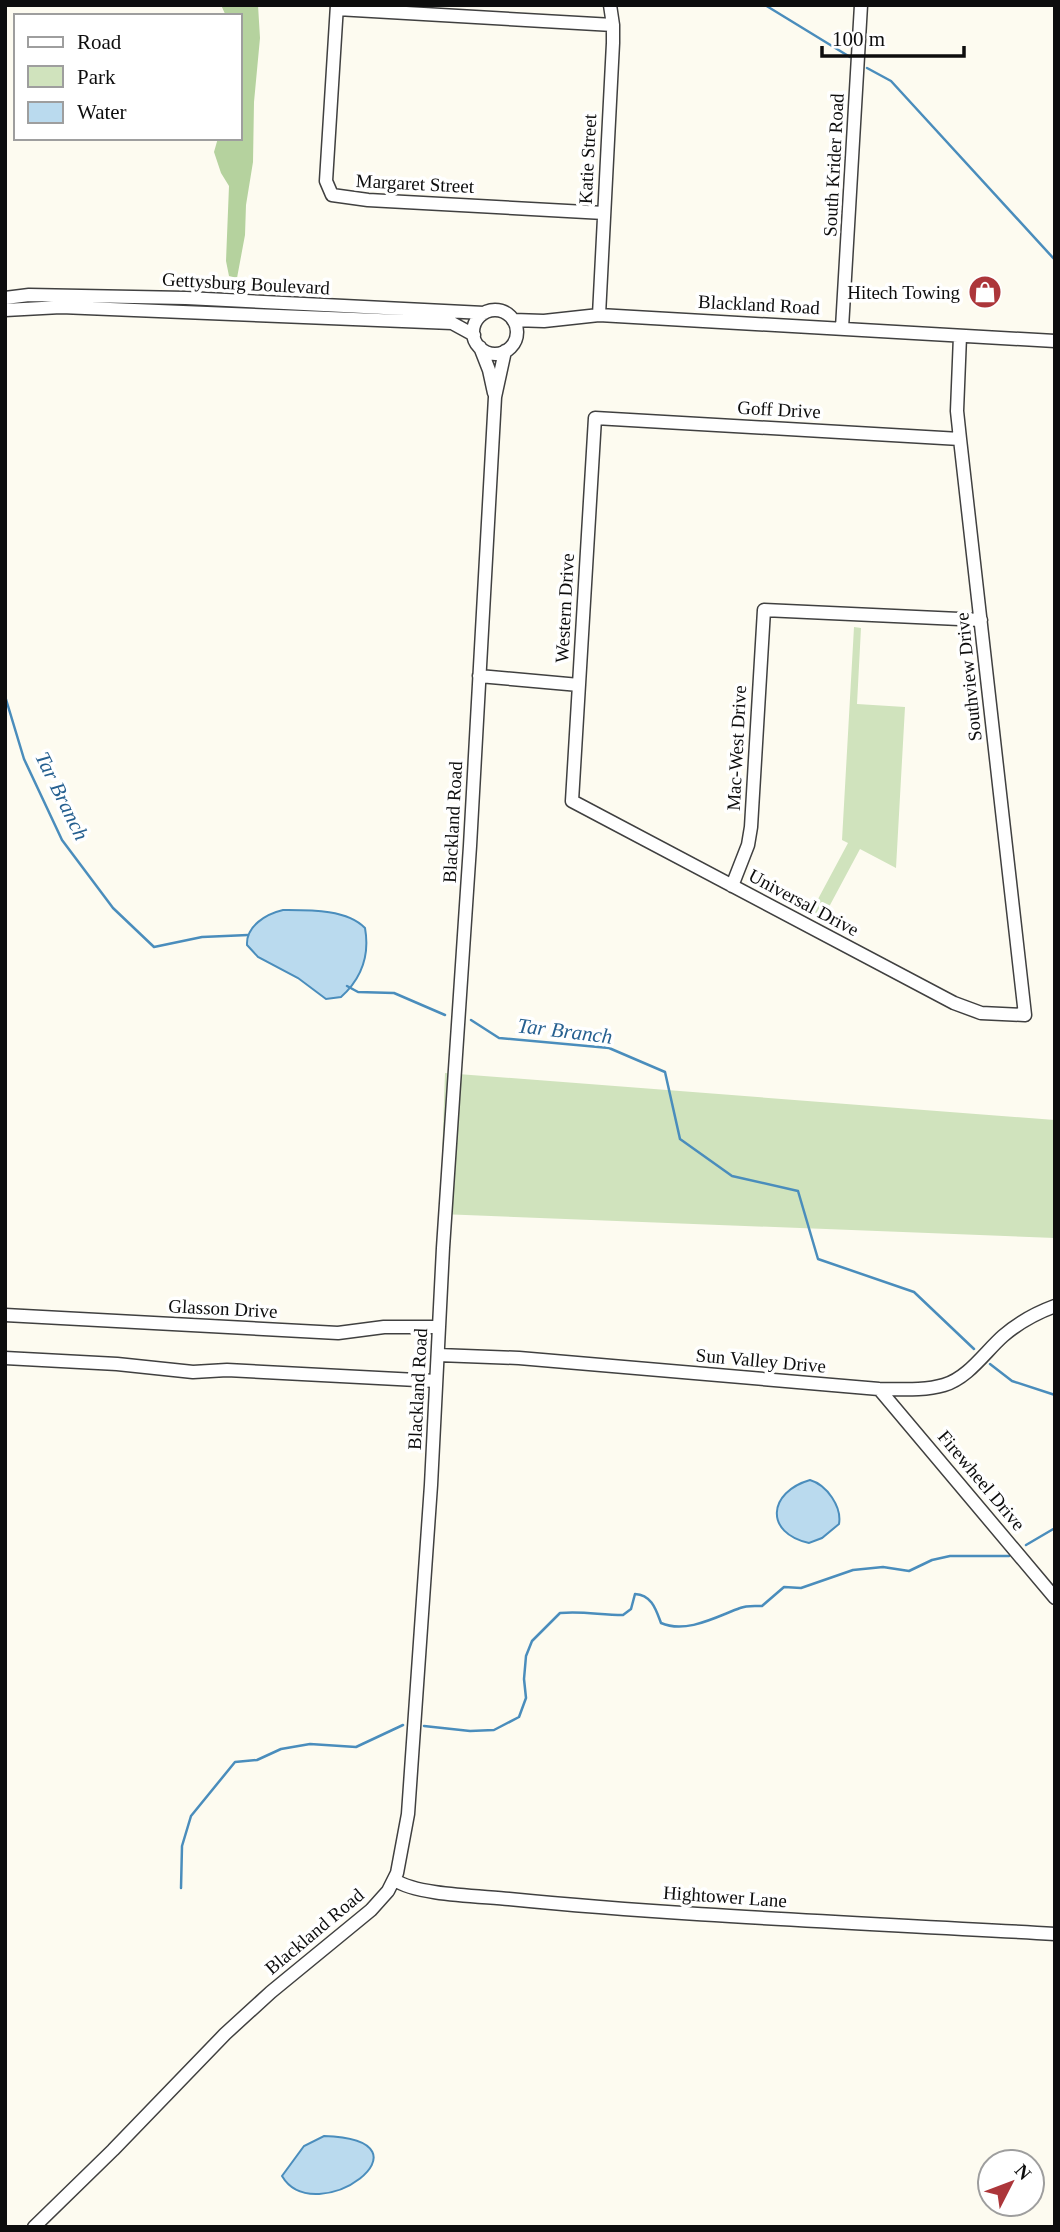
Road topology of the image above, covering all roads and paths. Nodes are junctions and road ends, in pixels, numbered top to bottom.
1 (610, 5) edge
2 (861, 5) edge
3 (337, 7) edge
4 (613, 24) junction
5 (604, 213) junction
6 (5, 298) edge
7 (169, 298) junction
8 (91, 302) junction
9 (5, 310) edge
10 (169, 313) junction
11 (484, 313) junction
12 (599, 315) junction
13 (513, 320) junction
14 (544, 321) junction
15 (842, 328) junction
16 (474, 335) junction
17 (960, 336) junction
18 (515, 340) junction
19 (1055, 341) edge
20 (480, 347) junction
21 (505, 351) junction
22 (495, 397) junction
23 (595, 418) joint
24 (960, 439) junction
25 (981, 620) junction
26 (479, 677) junction
27 (579, 685) junction
28 (572, 801) joint
29 (732, 886) junction
30 (1025, 1015) joint
31 (1055, 1306) edge
32 (5, 1315) edge
33 (439, 1327) junction
34 (438, 1355) junction
35 (5, 1358) edge
36 (436, 1381) junction
37 (879, 1388) junction
38 (1055, 1598) edge
39 (394, 1880) junction
40 (1055, 1934) edge
41 (34, 2227) edge

1 - 4 street, Katie Street
2 - 15 street, South Krider Road
3 - 4 street
3 - 5 street, Margaret Street
4 - 5 street, Katie Street
5 - 12 street, Katie Street
6 - 8 street, Gettysburg Boulevard
7 - 8 street, Gettysburg Boulevard
7 - 10 street
7 - 11 street, Gettysburg Boulevard
8 - 9 street, Gettysburg Boulevard
8 - 10 street, Gettysburg Boulevard
10 - 16 street, Gettysburg Boulevard
11 - 13 street
11 - 16 street
12 - 14 street, Blackland Road
12 - 15 street, Blackland Road
13 - 14 street, Blackland Road
13 - 18 street
14 - 18 street, Blackland Road
15 - 17 street, Blackland Road
16 - 20 street
17 - 19 street, Blackland Road
17 - 24 street, Southview Drive
18 - 21 street
20 - 21 street
20 - 22 street, Blackland Road
21 - 22 street, Blackland Road
22 - 26 street, Blackland Road
23 - 24 street, Goff Drive
23 - 27 street, Western Drive
24 - 25 street, Southview Drive
25 - 29 street, Mac-West Drive
25 - 30 street, Southview Drive
26 - 27 street
26 - 33 street, Blackland Road
27 - 28 street, Western Drive
28 - 29 street, Universal Drive
29 - 30 street, Universal Drive
31 - 37 street, Sun Valley Drive
32 - 33 street, Glasson Drive
33 - 34 street, Blackland Road
34 - 36 street, Blackland Road
34 - 37 street, Sun Valley Drive
35 - 36 street
36 - 39 street, Blackland Road
37 - 38 street, Firewheel Drive
39 - 40 street, Hightower Lane
39 - 41 street, Blackland Road

